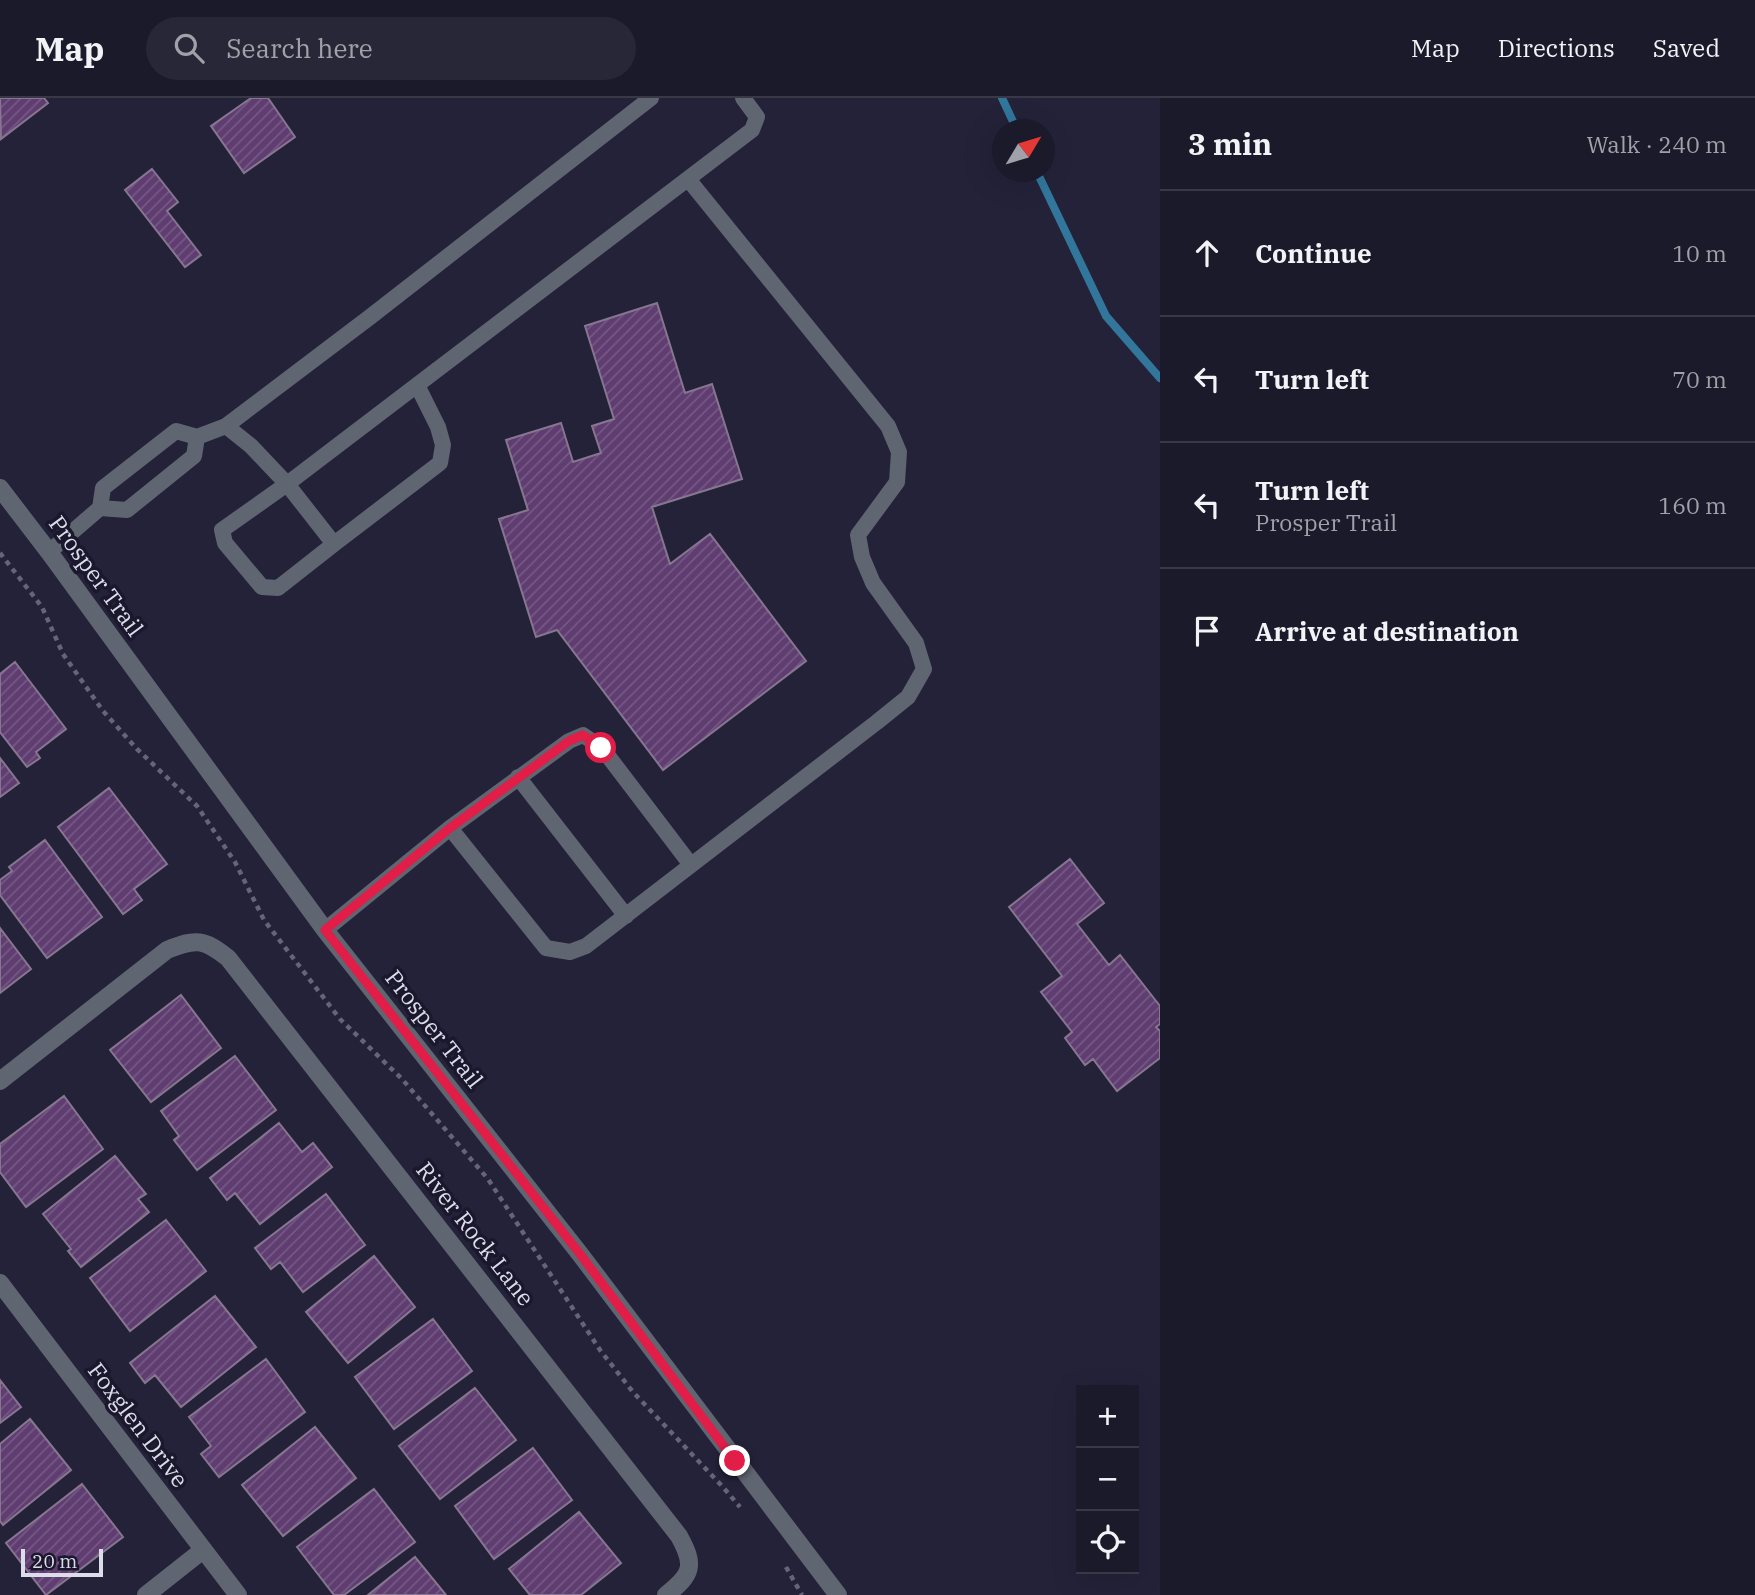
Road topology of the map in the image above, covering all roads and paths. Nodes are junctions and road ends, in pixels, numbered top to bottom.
1 (651, 98) edge
2 (743, 98) edge
3 (688, 179) junction
4 (417, 386) junction
5 (226, 426) junction
6 (197, 437) junction
7 (287, 484) junction
8 (0, 488) edge
9 (100, 508) junction
10 (334, 544) junction
11 (49, 552) junction
12 (0, 553) edge
13 (518, 778) junction
14 (450, 828) junction
15 (691, 865) junction
16 (626, 916) junction
17 (325, 930) junction
18 (0, 1081) edge
19 (0, 1283) edge
20 (740, 1507) dead end
21 (203, 1550) junction
22 (782, 1561) dead end
23 (146, 1595) edge
24 (238, 1595) edge
25 (666, 1595) edge
26 (802, 1595) edge
27 (838, 1595) edge

1 - 5 lane
2 - 3 lane
3 - 4 lane
3 - 15 lane
4 - 7 lane
4 - 10 lane
5 - 6 lane
5 - 7 lane
6 - 9 lane
6 - 9 lane
7 - 10 lane
7 - 10 lane
8 - 11 street, Prosper Trail
9 - 11 lane
11 - 17 street, Prosper Trail
12 - 20 path
13 - 14 lane
13 - 15 lane
13 - 16 lane
14 - 16 lane
14 - 17 lane
15 - 16 lane
17 - 27 street, Prosper Trail
18 - 25 street, River Rock Lane
19 - 21 street, Foxglen Drive
21 - 23 street
21 - 24 street, Foxglen Drive
22 - 26 path

